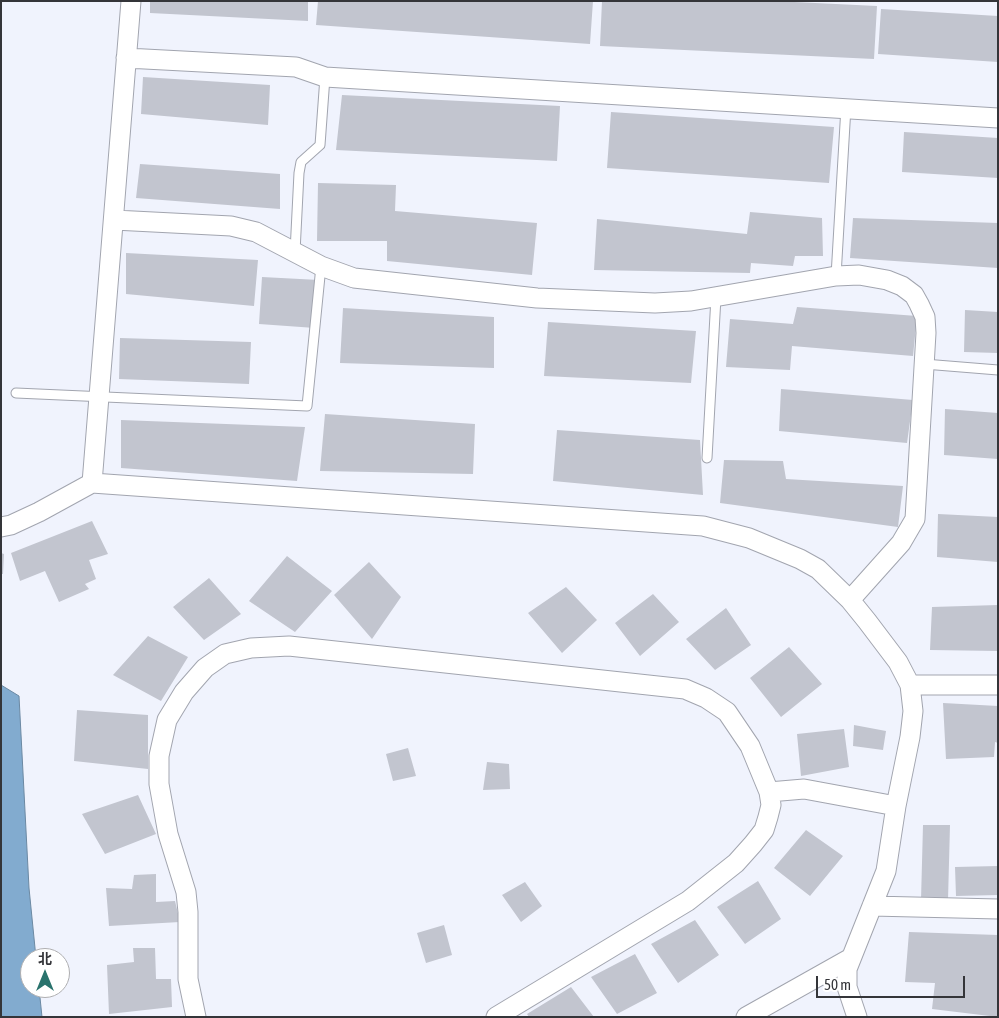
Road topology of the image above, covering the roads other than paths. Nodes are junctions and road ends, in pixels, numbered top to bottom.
1 (131, 1) edge
2 (126, 58) junction
3 (326, 76) junction
4 (846, 107) junction
5 (998, 118) edge
6 (114, 220) junction
7 (295, 252) junction
8 (321, 266) junction
9 (836, 276) junction
10 (716, 297) junction
11 (924, 364) junction
12 (998, 370) edge
13 (16, 393) dead end
14 (99, 397) junction
15 (707, 458) dead end
16 (92, 483) junction
17 (1, 527) edge
18 (850, 600) junction
19 (910, 685) junction
20 (998, 685) edge
21 (769, 792) junction
22 (896, 806) junction
23 (872, 906) junction
24 (998, 909) edge
25 (851, 958) junction
26 (196, 1017) edge
27 (496, 1017) edge
28 (746, 1017) edge
29 (857, 1017) edge

1 - 2 street
2 - 3 street
2 - 6 street
3 - 4 street
3 - 7 lane
4 - 5 street
4 - 9 lane
6 - 7 street
6 - 14 street
7 - 8 street
8 - 10 street
8 - 14 lane
9 - 10 street
9 - 11 street
10 - 15 lane
11 - 12 lane
11 - 18 street
13 - 14 lane
14 - 16 street
16 - 17 street
16 - 18 street
18 - 19 street
19 - 20 street
19 - 22 street
21 - 22 street
21 - 26 street
21 - 27 street
22 - 23 street
23 - 24 street
23 - 25 street
25 - 28 street
25 - 29 street

